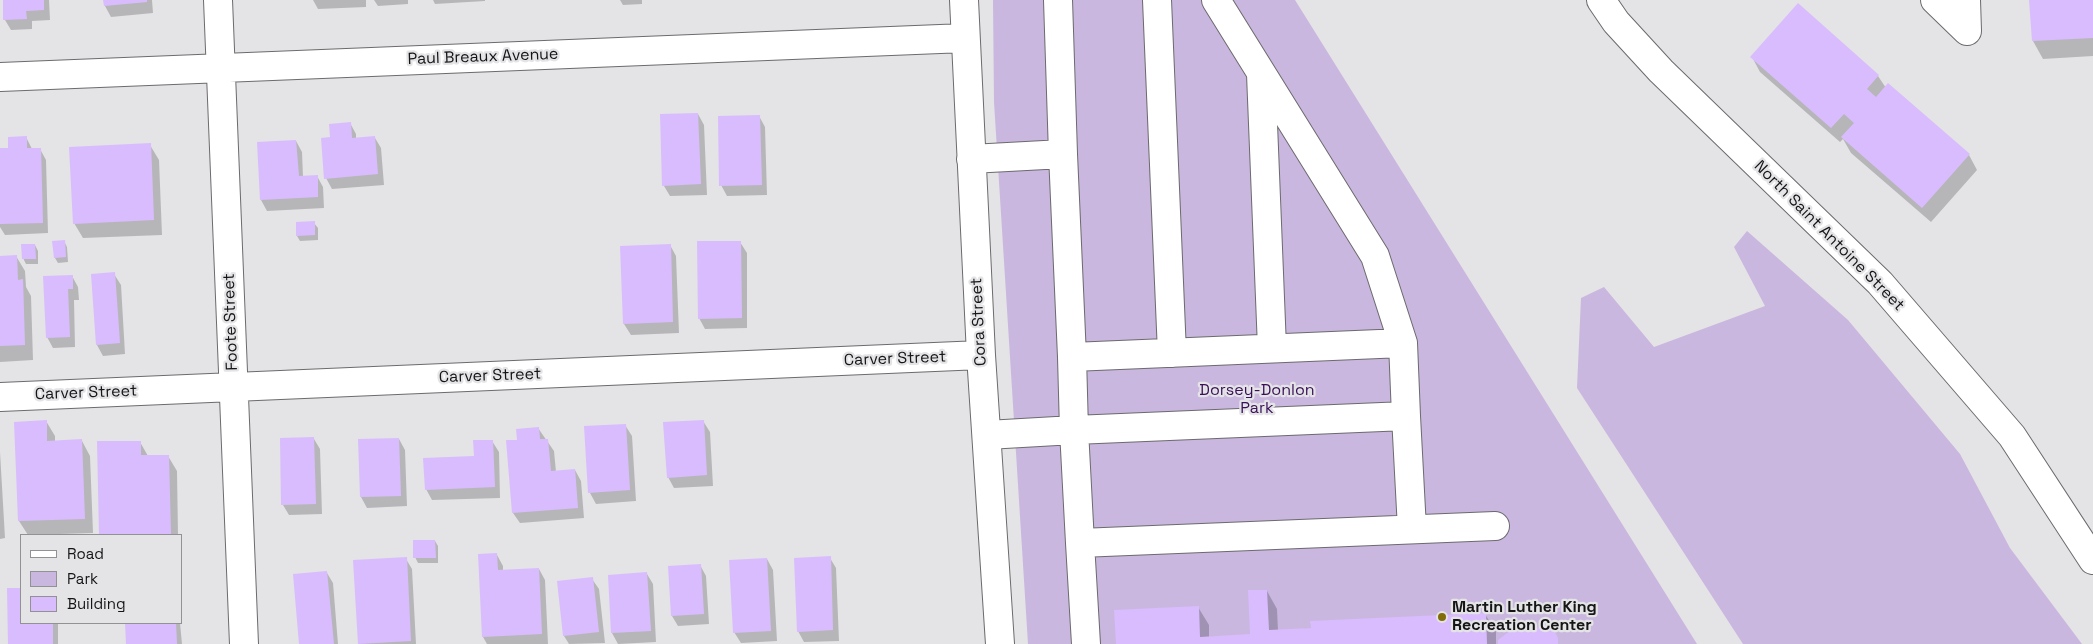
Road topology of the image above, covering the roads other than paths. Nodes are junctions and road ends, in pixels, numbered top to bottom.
1 (218, 0) edge
2 (964, 0) edge
3 (1058, 0) edge
4 (1157, 0) edge
5 (1216, 0) edge
6 (1601, 0) edge
7 (1935, 0) edge
8 (1966, 0) edge
9 (965, 38) junction
10 (220, 68) junction
11 (1261, 72) junction
12 (0, 77) edge
13 (1063, 154) junction
14 (971, 159) junction
15 (1403, 343) junction
16 (1272, 348) junction
17 (1172, 352) junction
18 (981, 355) junction
19 (1072, 357) junction
20 (234, 387) junction
21 (0, 397) edge
22 (1406, 416) junction
23 (1074, 430) junction
24 (986, 435) junction
25 (1495, 526) dead end
26 (1412, 530) junction
27 (1080, 543) junction
28 (2093, 560) edge
29 (244, 644) edge
30 (1000, 644) edge
31 (1086, 644) edge

1 - 10 street, Foote Street
2 - 9 street, Cora Street
3 - 13 street
4 - 17 street
5 - 11 street
6 - 28 street, North Saint Antoine Street
7 - 8 street
9 - 10 street, Paul Breaux Avenue
9 - 14 street, Cora Street
10 - 12 street, Paul Breaux Avenue
10 - 20 street, Foote Street
11 - 15 street
11 - 16 street
13 - 14 street
13 - 19 street
14 - 18 street, Cora Street
15 - 16 street
15 - 22 street
16 - 17 street
17 - 19 street
18 - 20 street, Carver Street
18 - 24 street, Cora Street
19 - 23 street
20 - 21 street, Carver Street
20 - 29 street, Foote Street
22 - 23 street
22 - 26 street
23 - 24 street
23 - 27 street
24 - 30 street, Cora Street
25 - 26 street
26 - 27 street
27 - 31 street

